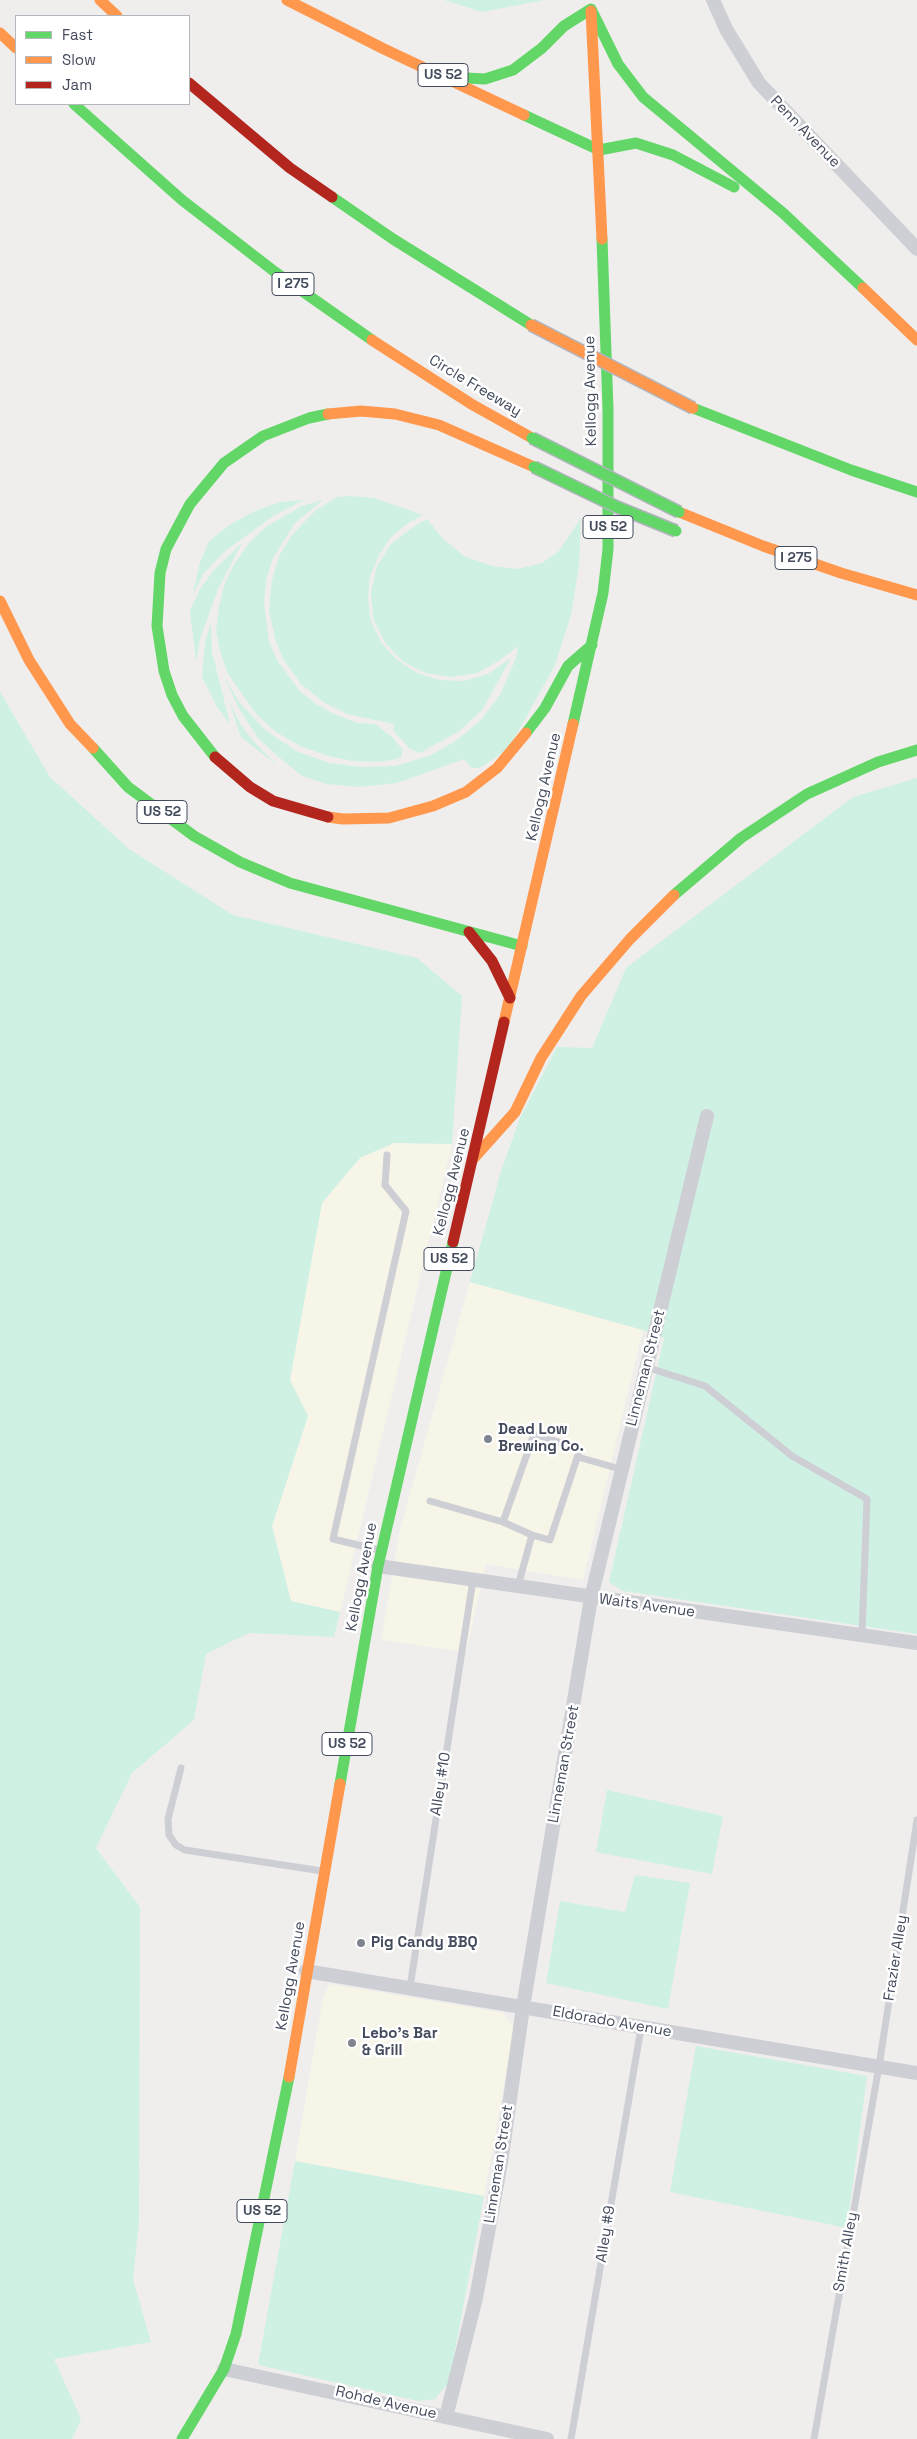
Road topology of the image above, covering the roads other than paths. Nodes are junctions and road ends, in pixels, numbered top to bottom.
1 (100, 0) edge
2 (287, 0) edge
3 (713, 0) edge
4 (590, 4) edge
5 (116, 15) edge
6 (0, 33) edge
7 (15, 47) edge
8 (447, 77) junction
9 (190, 84) edge
10 (75, 105) edge
11 (599, 150) junction
12 (783, 213) junction
13 (917, 249) edge
14 (917, 340) edge
15 (917, 492) edge
16 (681, 532) dead end
17 (705, 536) dead end
18 (763, 546) junction
19 (917, 595) edge
20 (0, 601) edge
21 (592, 645) junction
22 (917, 750) edge
23 (469, 932) junction
24 (522, 946) junction
25 (510, 998) junction
26 (707, 1116) dead end
27 (388, 1155) dead end
28 (473, 1159) junction
29 (646, 1367) junction
30 (578, 1457) junction
31 (620, 1470) junction
32 (430, 1501) dead end
33 (503, 1522) junction
34 (532, 1535) junction
35 (381, 1551) junction
36 (378, 1566) junction
37 (473, 1580) junction
38 (518, 1587) junction
39 (591, 1598) junction
40 (862, 1635) junction
41 (917, 1644) edge
42 (181, 1768) dead end
43 (917, 1820) edge
44 (325, 1872) junction
45 (306, 1970) junction
46 (410, 1988) junction
47 (523, 2007) junction
48 (641, 2028) junction
49 (879, 2066) junction
50 (917, 2073) edge
51 (224, 2369) junction
52 (446, 2417) junction
53 (182, 2439) edge
54 (547, 2439) edge
55 (571, 2439) edge
56 (814, 2439) edge

1 - 5 main road
2 - 8 main road, US 52
3 - 13 street, Penn Avenue
4 - 8 main road
4 - 11 main road, Kellogg Avenue
4 - 12 main road
6 - 7 main road
8 - 11 main road, US 52
9 - 15 main road, bridge
10 - 18 main road, Circle Freeway / I 275, bridge
11 - 12 main road
11 - 21 main road, Kellogg Avenue / US 52
12 - 14 main road
16 - 21 main road, bridge
17 - 18 main road
18 - 19 main road, Circle Freeway / I 275
20 - 23 main road, US 52
21 - 24 main road, Kellogg Avenue / US 52
22 - 28 main road
23 - 24 main road, US 52
23 - 25 main road
24 - 25 main road, Kellogg Avenue / US 52
25 - 28 main road, Kellogg Avenue / US 52
26 - 29 street, Linneman Street
27 - 35 lane
28 - 35 main road, Kellogg Avenue / US 52
29 - 31 street, Linneman Street
29 - 40 lane
30 - 31 lane
30 - 33 lane
30 - 34 lane
31 - 39 street, Linneman Street
32 - 33 lane
33 - 34 lane
34 - 38 lane
35 - 36 main road, Kellogg Avenue / US 52
36 - 37 street, Waits Avenue
36 - 44 main road, Kellogg Avenue / US 52
37 - 38 street, Waits Avenue
37 - 46 lane, Alley #10
38 - 39 street, Waits Avenue
39 - 40 street, Waits Avenue
39 - 47 street, Linneman Street
40 - 41 street, Waits Avenue
42 - 44 lane
43 - 49 lane, Frazier Alley
44 - 45 main road, Kellogg Avenue / US 52
45 - 46 street, Eldorado Avenue
45 - 51 main road, Kellogg Avenue / US 52
46 - 47 street, Eldorado Avenue
47 - 48 street, Eldorado Avenue
47 - 52 street, Linneman Street
48 - 49 street, Eldorado Avenue
48 - 55 lane, Alley #9
49 - 50 street, Eldorado Avenue
49 - 56 lane, Smith Alley
51 - 52 street, Rohde Avenue
51 - 53 main road, Kellogg Avenue / US 52
52 - 54 street, Rohde Avenue

